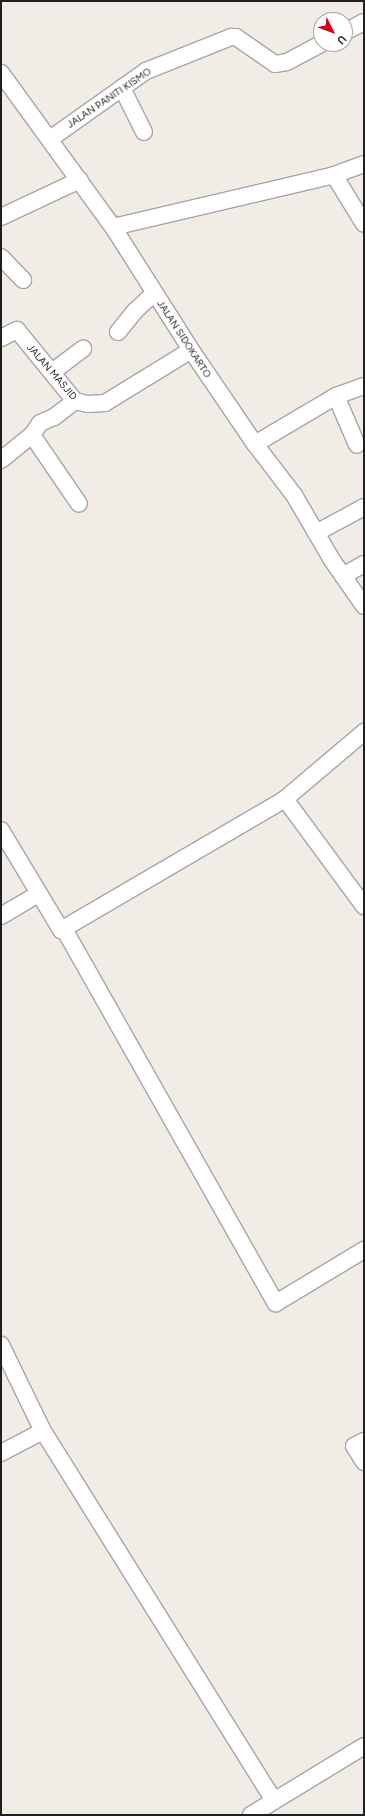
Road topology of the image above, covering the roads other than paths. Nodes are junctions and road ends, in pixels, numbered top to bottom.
1 (364, 22) edge
2 (353, 28) edge
3 (313, 48) edge
4 (1, 74) edge
5 (122, 88) junction
6 (144, 132) dead end
7 (50, 139) junction
8 (364, 164) edge
9 (334, 174) junction
10 (80, 180) junction
11 (1, 217) edge
12 (364, 224) edge
13 (113, 227) junction
14 (1, 257) edge
15 (23, 280) dead end
16 (154, 293) junction
17 (118, 332) dead end
18 (1, 338) edge
19 (83, 349) dead end
20 (191, 350) junction
21 (52, 372) junction
22 (364, 386) edge
23 (336, 396) junction
24 (75, 401) junction
25 (32, 435) junction
26 (255, 444) junction
27 (357, 445) dead end
28 (1, 460) edge
29 (79, 504) dead end
30 (364, 507) edge
31 (316, 533) junction
32 (364, 564) edge
33 (343, 576) junction
34 (364, 606) edge
35 (364, 732) edge
36 (285, 799) junction
37 (1, 830) edge
38 (38, 894) junction
39 (364, 906) edge
40 (1, 916) edge
41 (64, 929) junction
42 (364, 1250) edge
43 (1, 1345) edge
44 (43, 1431) junction
45 (364, 1440) edge
46 (1, 1453) edge
47 (364, 1462) edge
48 (364, 1746) edge
49 (274, 1801) junction
50 (251, 1815) edge

1 - 2 street
3 - 5 street, JALAN PANITI KISMO
4 - 7 street, JALAN SIDOKARTO
5 - 6 street
5 - 7 street, JALAN PANITI KISMO
7 - 10 street, JALAN SIDOKARTO
8 - 9 street
9 - 12 street
9 - 13 street
10 - 11 street
10 - 13 street, JALAN SIDOKARTO
13 - 16 street, JALAN SIDOKARTO
14 - 15 street
16 - 17 street
16 - 20 street, JALAN SIDOKARTO
18 - 21 street, JALAN MASJID
19 - 21 street
20 - 24 street, JALAN MASJID
20 - 26 street, JALAN SIDOKARTO
21 - 24 street, JALAN MASJID
22 - 23 street
23 - 26 street
23 - 27 street
24 - 25 street
25 - 28 street
25 - 29 street
26 - 31 street, JALAN SIDOKARTO
30 - 31 street
31 - 33 street, JALAN SIDOKARTO
32 - 33 street
33 - 34 street, JALAN SIDOKARTO
35 - 36 street
36 - 39 street
36 - 41 street
37 - 38 street
38 - 40 street
38 - 41 street
41 - 42 street
43 - 44 street
44 - 46 street
44 - 49 street
45 - 47 street
48 - 49 street
49 - 50 street

